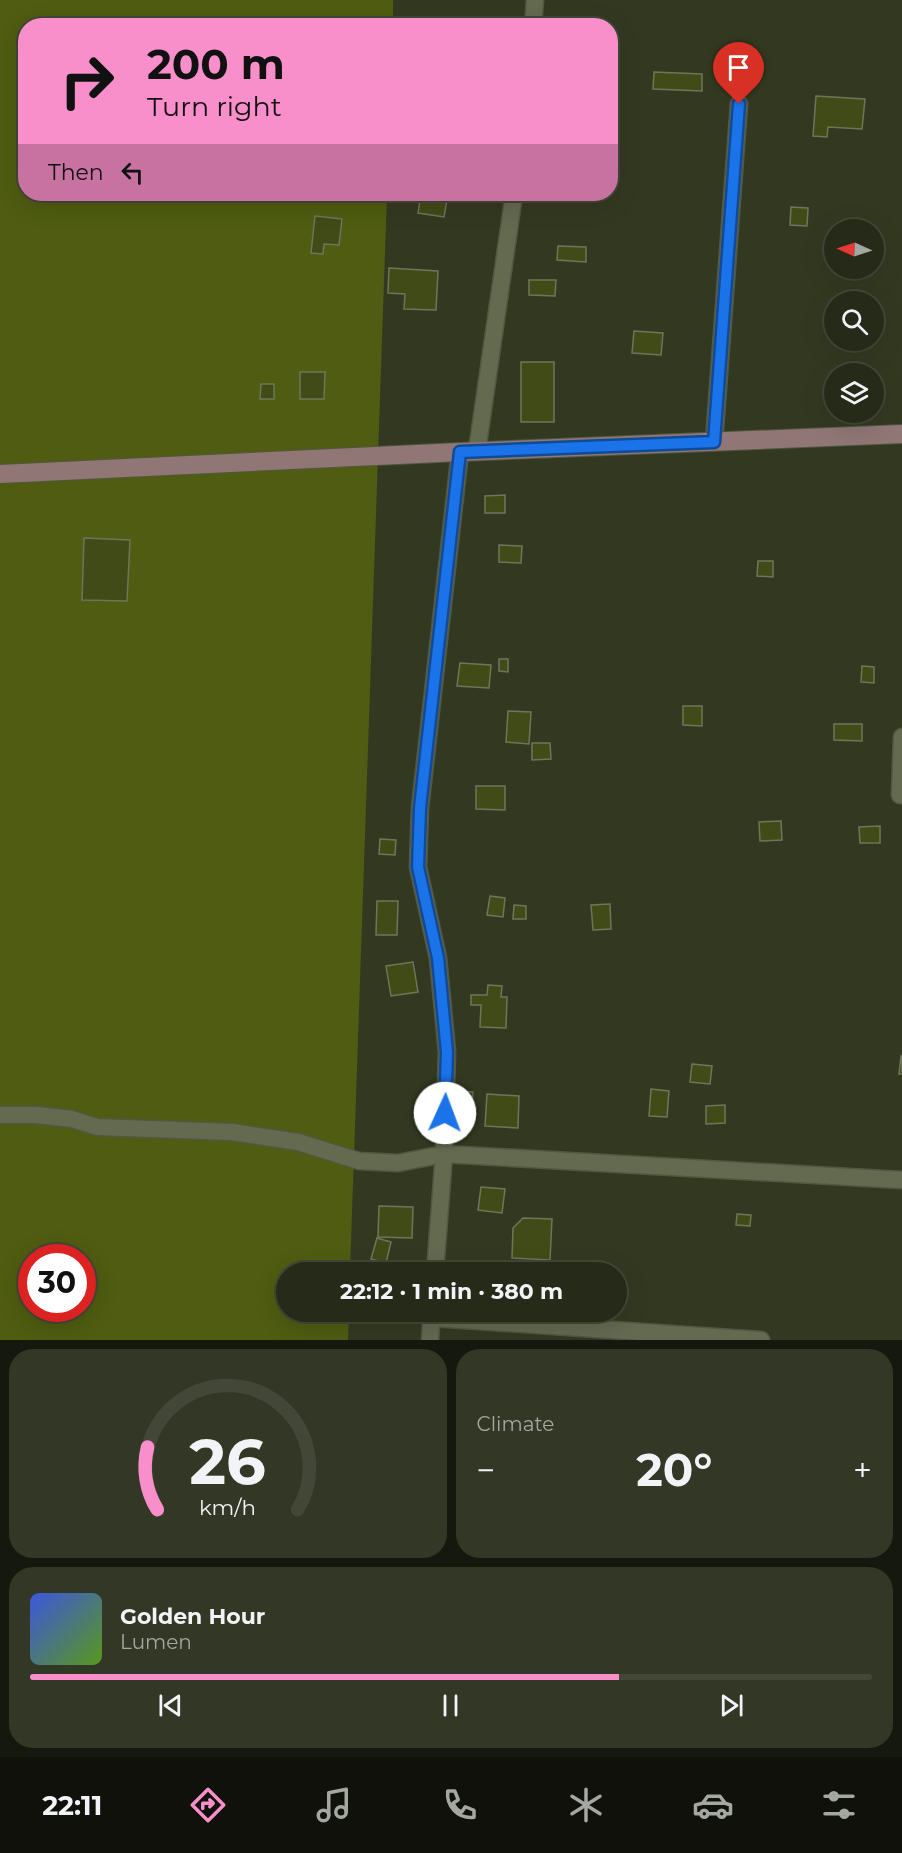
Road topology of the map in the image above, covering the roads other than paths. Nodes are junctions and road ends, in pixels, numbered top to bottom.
1 (535, 0) edge
2 (534, 18) edge
3 (739, 104) dead end
4 (512, 201) edge
5 (902, 434) edge
6 (714, 442) junction
7 (469, 451) junction
8 (0, 474) edge
9 (902, 737) edge
10 (900, 795) dead end
11 (0, 1115) edge
12 (444, 1154) junction
13 (902, 1180) edge
14 (436, 1262) edge
15 (431, 1322) edge
16 (524, 1322) edge
17 (430, 1340) edge
18 (761, 1340) edge

1 - 2 street
3 - 6 street
4 - 7 street
5 - 6 street
6 - 7 street
7 - 8 street
7 - 12 street
9 - 10 street
11 - 12 street
12 - 13 street
12 - 14 street
15 - 17 street
16 - 18 street

